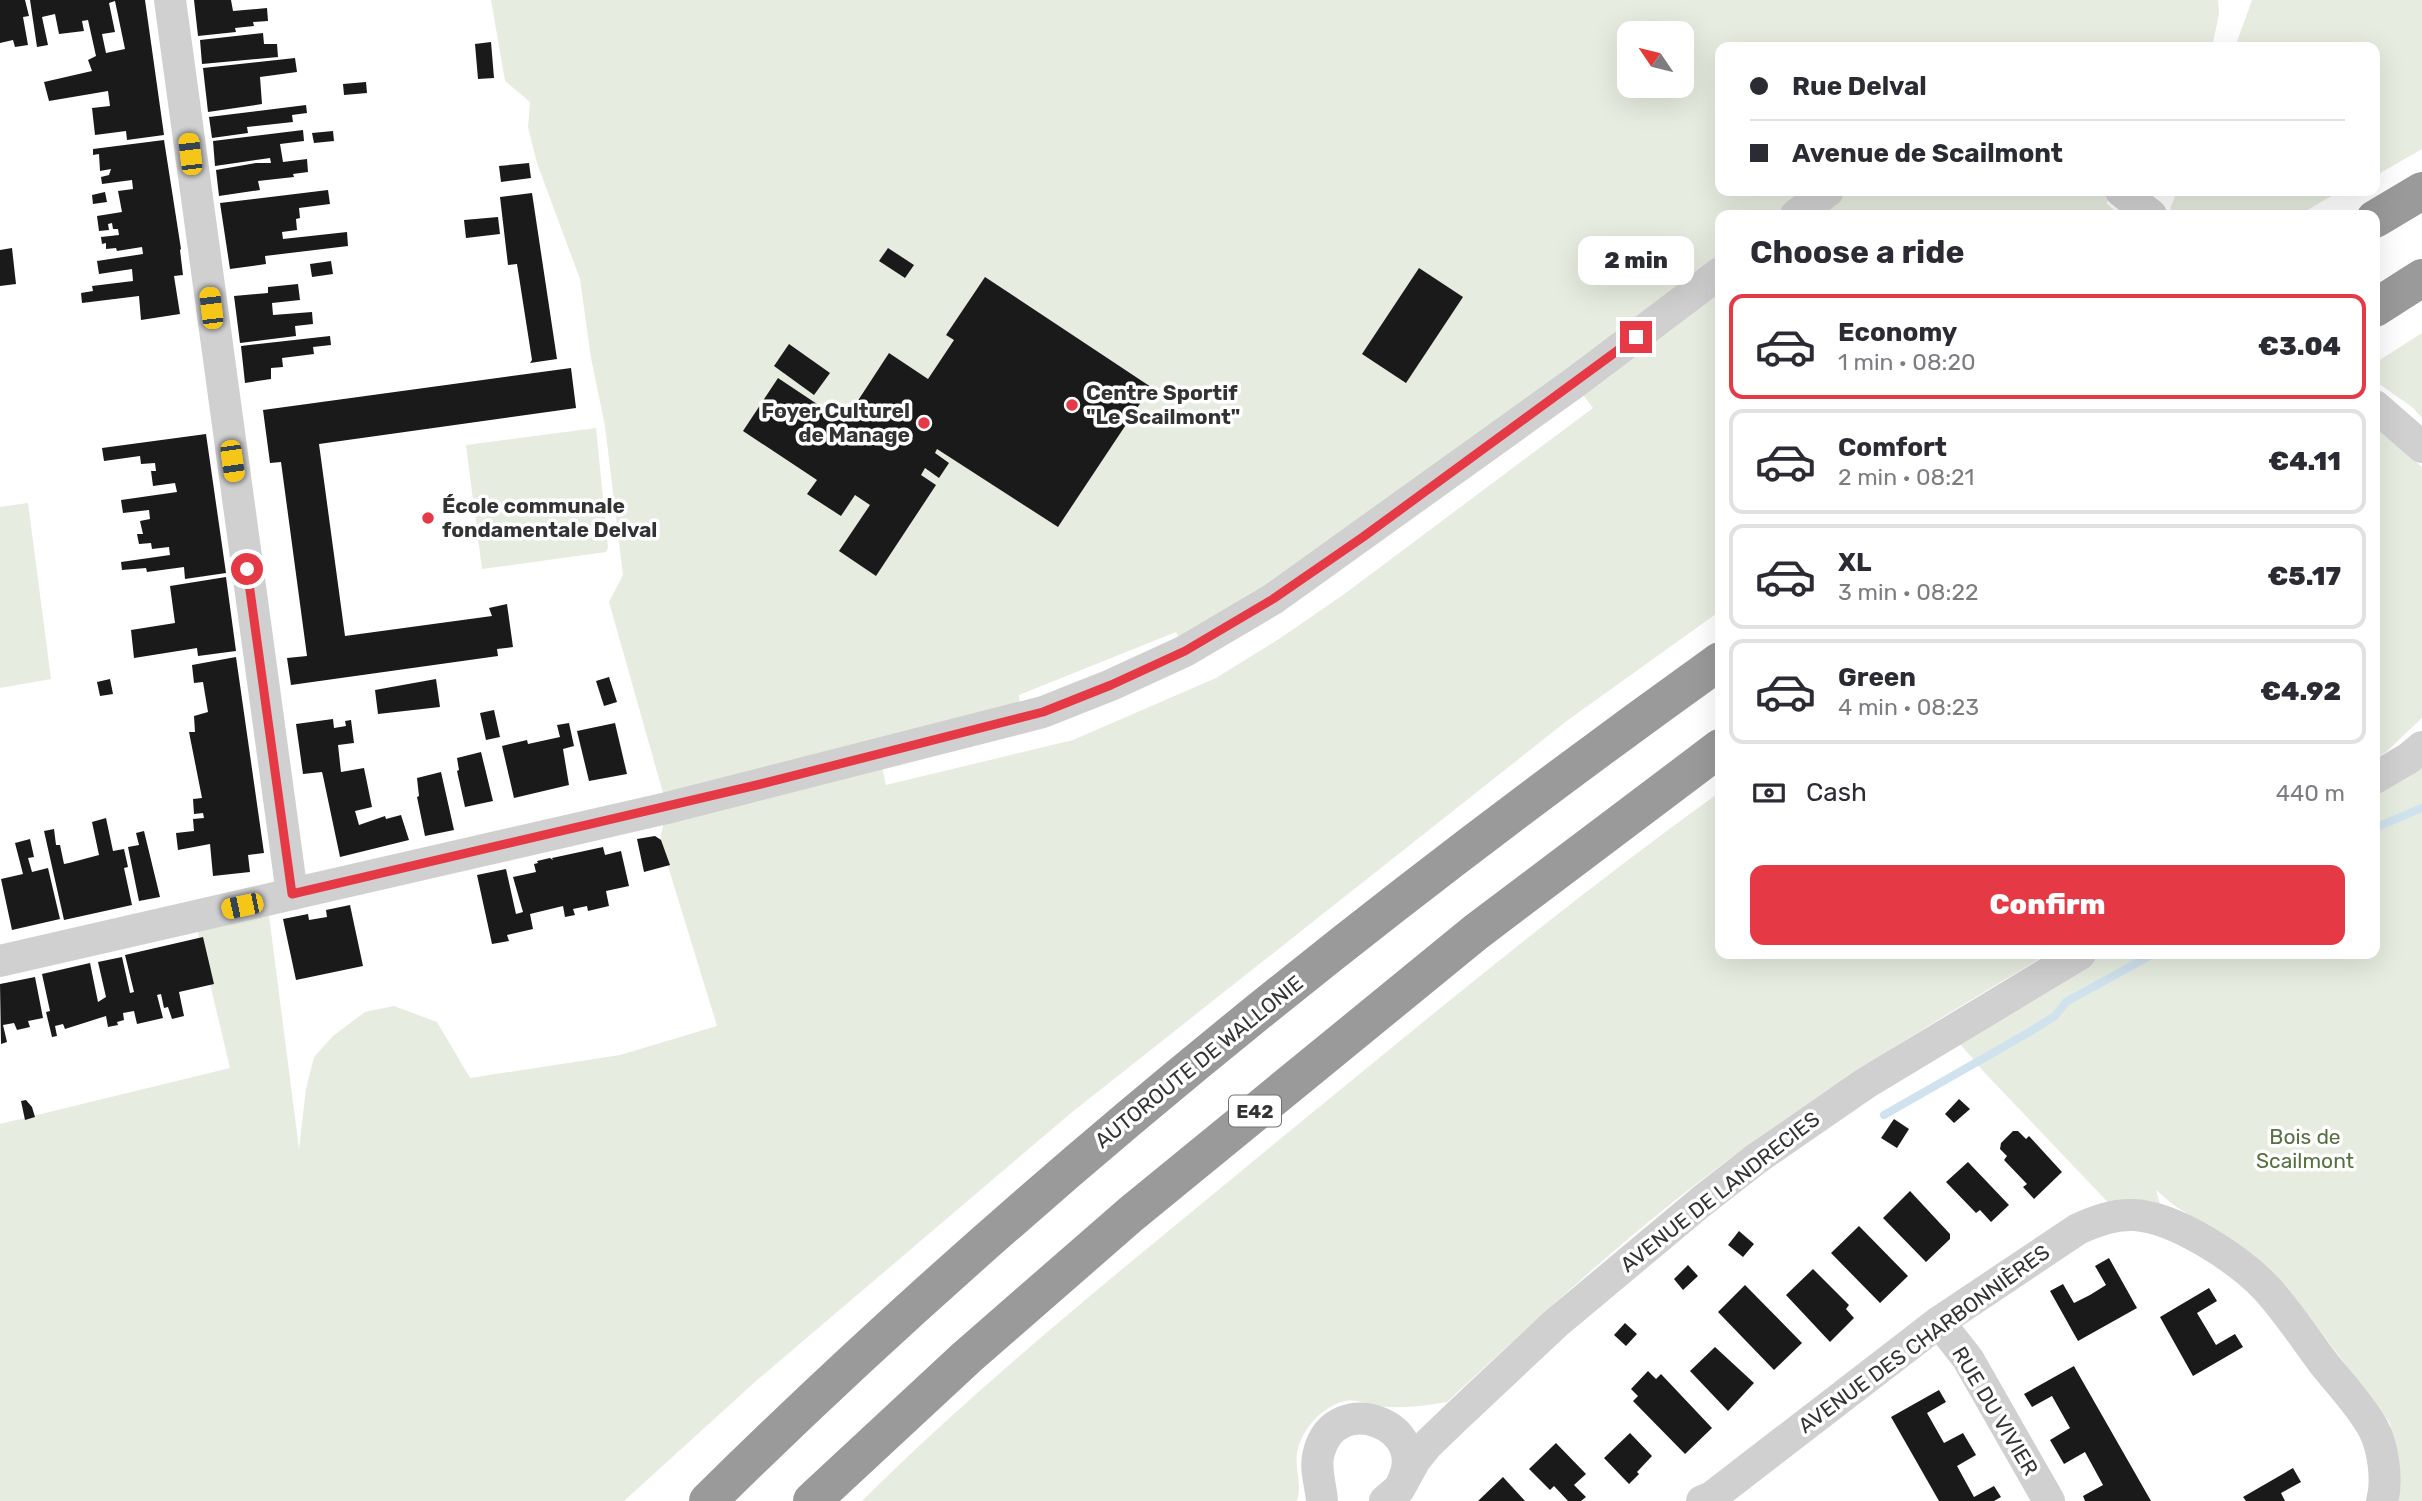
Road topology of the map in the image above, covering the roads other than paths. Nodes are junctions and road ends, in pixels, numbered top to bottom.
1 (170, 0) edge
2 (2422, 191) edge
3 (1821, 196) edge
4 (2127, 196) edge
5 (1803, 210) edge
6 (2145, 210) edge
7 (2380, 216) edge
8 (1715, 277) edge
9 (2422, 278) edge
10 (2380, 305) edge
11 (2380, 410) edge
12 (2422, 447) edge
13 (1715, 664) edge
14 (2422, 747) edge
15 (1715, 752) edge
16 (2380, 775) edge
17 (292, 894) junction
18 (2072, 959) edge
19 (0, 961) edge
20 (1940, 1322) junction
21 (1455, 1418) junction
22 (1388, 1427) junction
23 (1327, 1495) edge
24 (1392, 1497) edge
25 (1710, 1500) edge
26 (708, 1501) edge
27 (812, 1501) edge
28 (2049, 1501) edge
29 (2382, 1501) edge

1 - 17 street
2 - 7 highway
3 - 5 street
4 - 6 street
8 - 17 street
9 - 10 highway
11 - 12 street
13 - 26 highway, AUTOROUTE DE WALLONIE
14 - 16 street
15 - 27 highway, E42
17 - 19 street
18 - 21 street, AVENUE DE LANDRECIES
20 - 25 street, AVENUE DES CHARBONNIÈRES
20 - 28 street, RUE DU VIVIER
20 - 29 street, AVENUE DES CHARBONNIÈRES
21 - 22 street
21 - 24 street, AVENUE DE LANDRECIES
22 - 23 street
22 - 24 street

